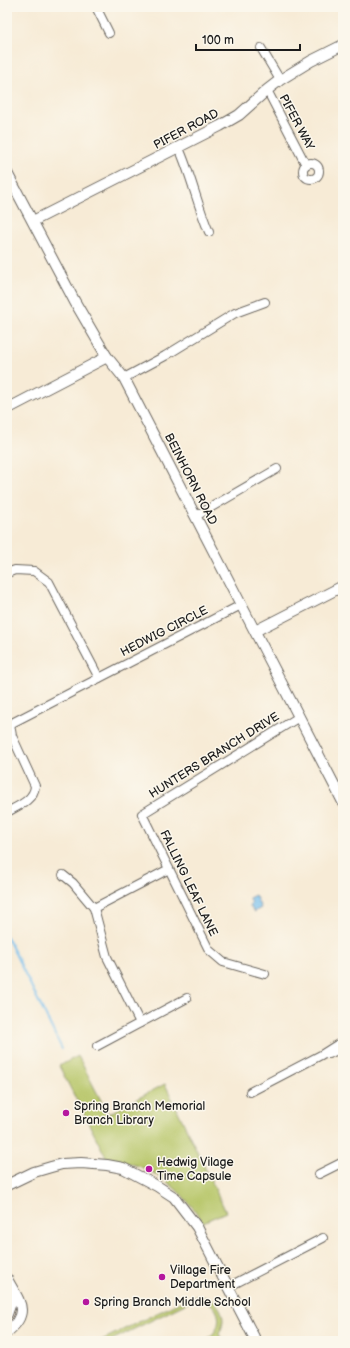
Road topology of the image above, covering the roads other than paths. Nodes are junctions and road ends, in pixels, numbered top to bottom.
1 (96, 7) edge
2 (109, 33) dead end
3 (343, 45) edge
4 (261, 48) dead end
5 (280, 80) junction
6 (267, 90) junction
7 (179, 148) junction
8 (306, 165) dead end
9 (7, 173) edge
10 (33, 222) junction
11 (209, 232) dead end
12 (265, 302) dead end
13 (107, 357) junction
14 (124, 378) junction
15 (7, 409) edge
16 (277, 469) dead end
17 (196, 516) junction
18 (7, 573) edge
19 (343, 586) edge
20 (241, 605) junction
21 (254, 631) junction
22 (99, 678) junction
23 (299, 717) junction
24 (8, 723) edge
25 (343, 802) edge
26 (7, 812) edge
27 (142, 814) joint
28 (169, 869) junction
29 (63, 875) dead end
30 (94, 908) junction
31 (265, 974) dead end
32 (187, 998) dead end
33 (140, 1023) junction
34 (343, 1040) edge
35 (97, 1046) dead end
36 (343, 1048) edge
37 (321, 1055) junction
38 (250, 1092) dead end
39 (343, 1162) edge
40 (319, 1174) dead end
41 (7, 1185) edge
42 (323, 1238) dead end
43 (9, 1283) edge
44 (228, 1287) junction
45 (7, 1314) edge
46 (18, 1319) junction
47 (7, 1332) edge
48 (256, 1341) edge

1 - 2 street
3 - 5 street, PIFER ROAD
4 - 5 street
5 - 6 street, PIFER ROAD
6 - 7 street, PIFER ROAD
6 - 8 street, PIFER WAY
7 - 10 street, PIFER ROAD
7 - 11 street
9 - 10 street, BEINHORN ROAD
10 - 13 street, BEINHORN ROAD
12 - 14 street
13 - 14 street, BEINHORN ROAD
13 - 15 street
14 - 17 street, BEINHORN ROAD
16 - 17 street
17 - 20 street, BEINHORN ROAD
18 - 22 street
19 - 21 street
20 - 21 street, BEINHORN ROAD
20 - 22 street, HEDWIG CIRCLE
21 - 23 street, BEINHORN ROAD
22 - 24 street, HEDWIG CIRCLE
23 - 25 street, BEINHORN ROAD
23 - 27 street, HUNTERS BRANCH DRIVE
24 - 26 street
27 - 28 street, FALLING LEAF LANE
28 - 30 street
28 - 31 street, FALLING LEAF LANE
29 - 30 street
30 - 33 street
32 - 33 street
33 - 35 street
34 - 37 street
36 - 37 street
37 - 38 street
39 - 40 street
41 - 44 street
42 - 44 street
43 - 45 street
43 - 46 street
44 - 48 street
45 - 46 street
46 - 47 street

